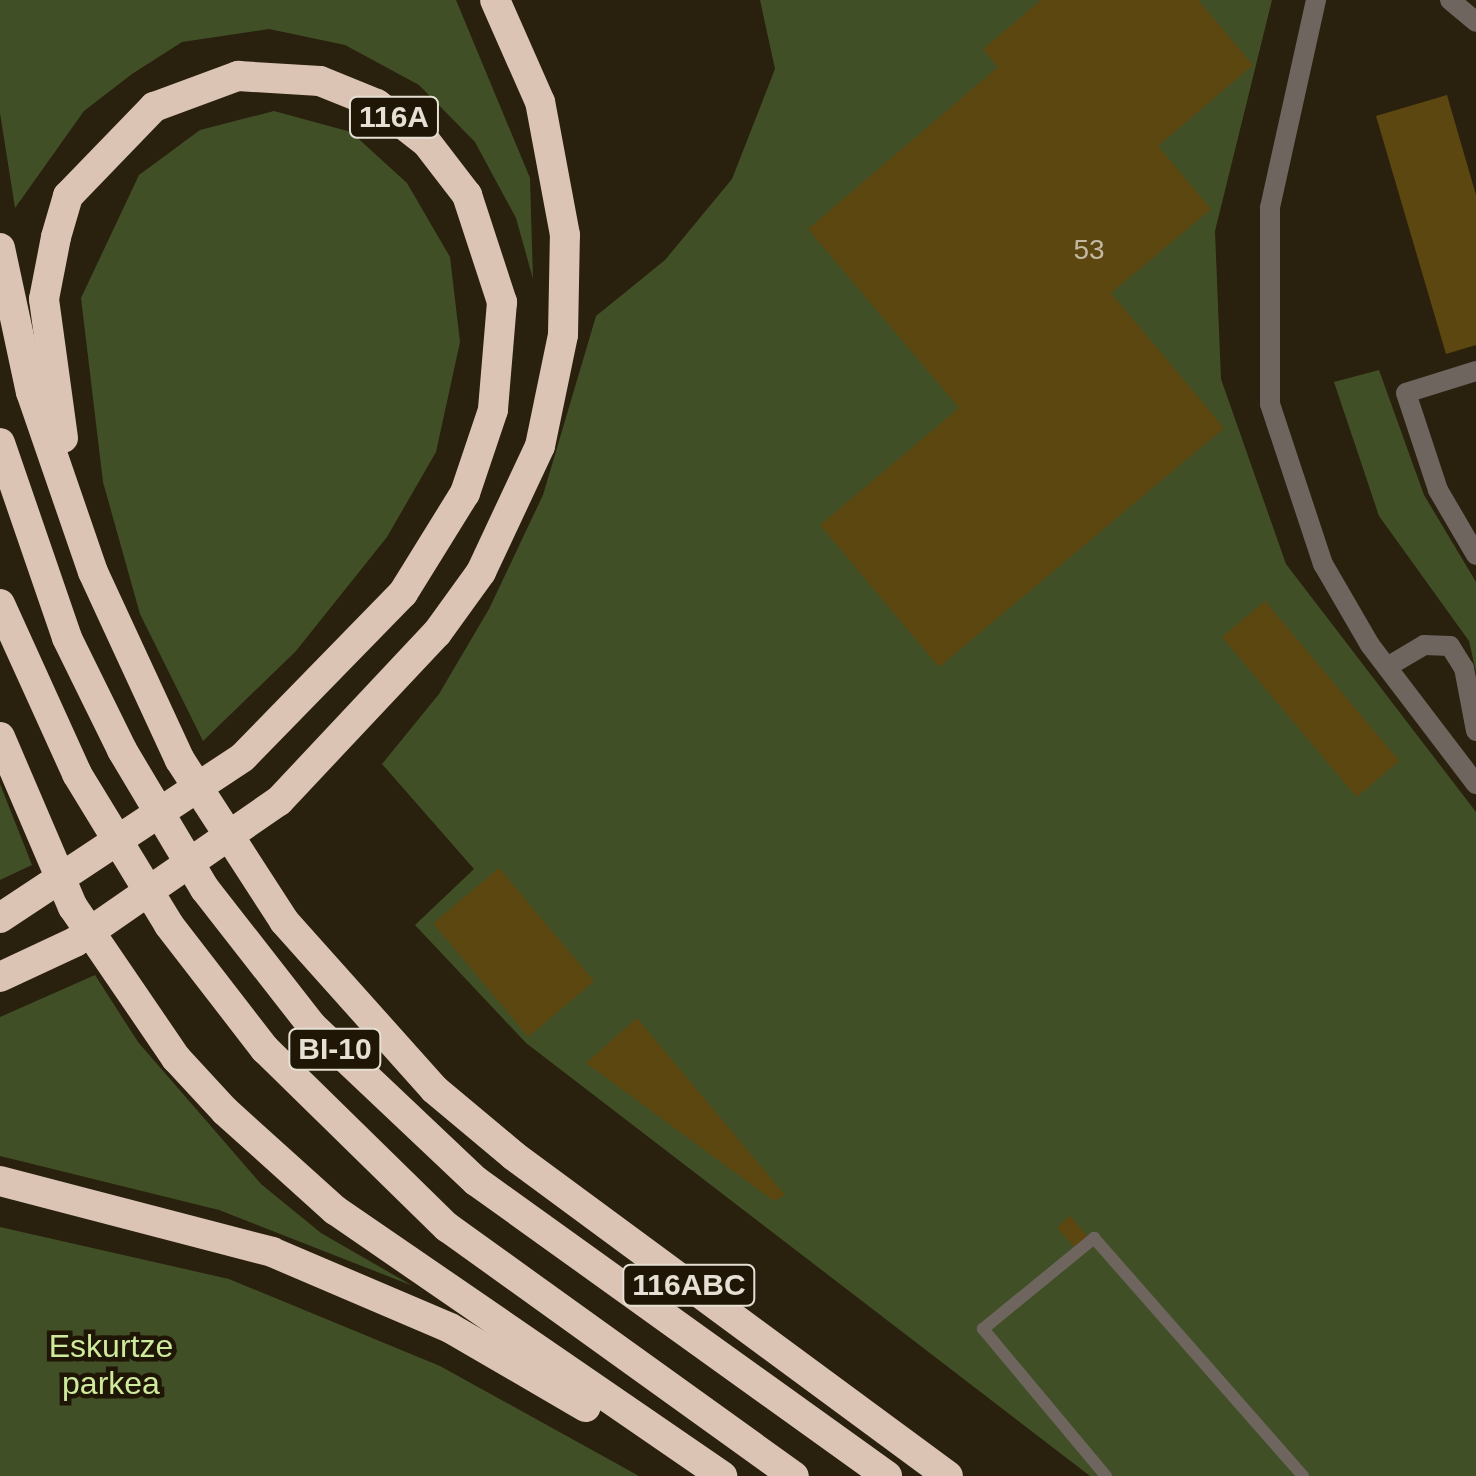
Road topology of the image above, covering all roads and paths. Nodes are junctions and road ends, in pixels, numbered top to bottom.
1 (495, 0) edge
2 (1316, 0) edge
3 (1450, 0) edge
4 (1476, 22) edge
5 (0, 248) edge
6 (1476, 371) edge
7 (0, 444) edge
8 (1476, 554) edge
9 (93, 572) junction
10 (0, 604) edge
11 (1386, 667) junction
12 (1476, 731) edge
13 (0, 737) edge
14 (1476, 784) edge
15 (0, 918) edge
16 (0, 977) edge
17 (0, 1182) edge
18 (718, 1473) edge
19 (794, 1476) edge
20 (887, 1476) edge
21 (948, 1476) edge
22 (1106, 1476) edge
23 (1303, 1476) edge

1 - 16 highway, bridge
2 - 11 street
3 - 4 street
5 - 9 highway
6 - 8 street
7 - 20 highway, BI-10
9 - 15 highway, 116A, bridge
9 - 21 highway, 116ABC
10 - 19 highway, BI-10
11 - 12 street
11 - 14 street
13 - 18 highway
17 - 18 highway
22 - 23 lane

